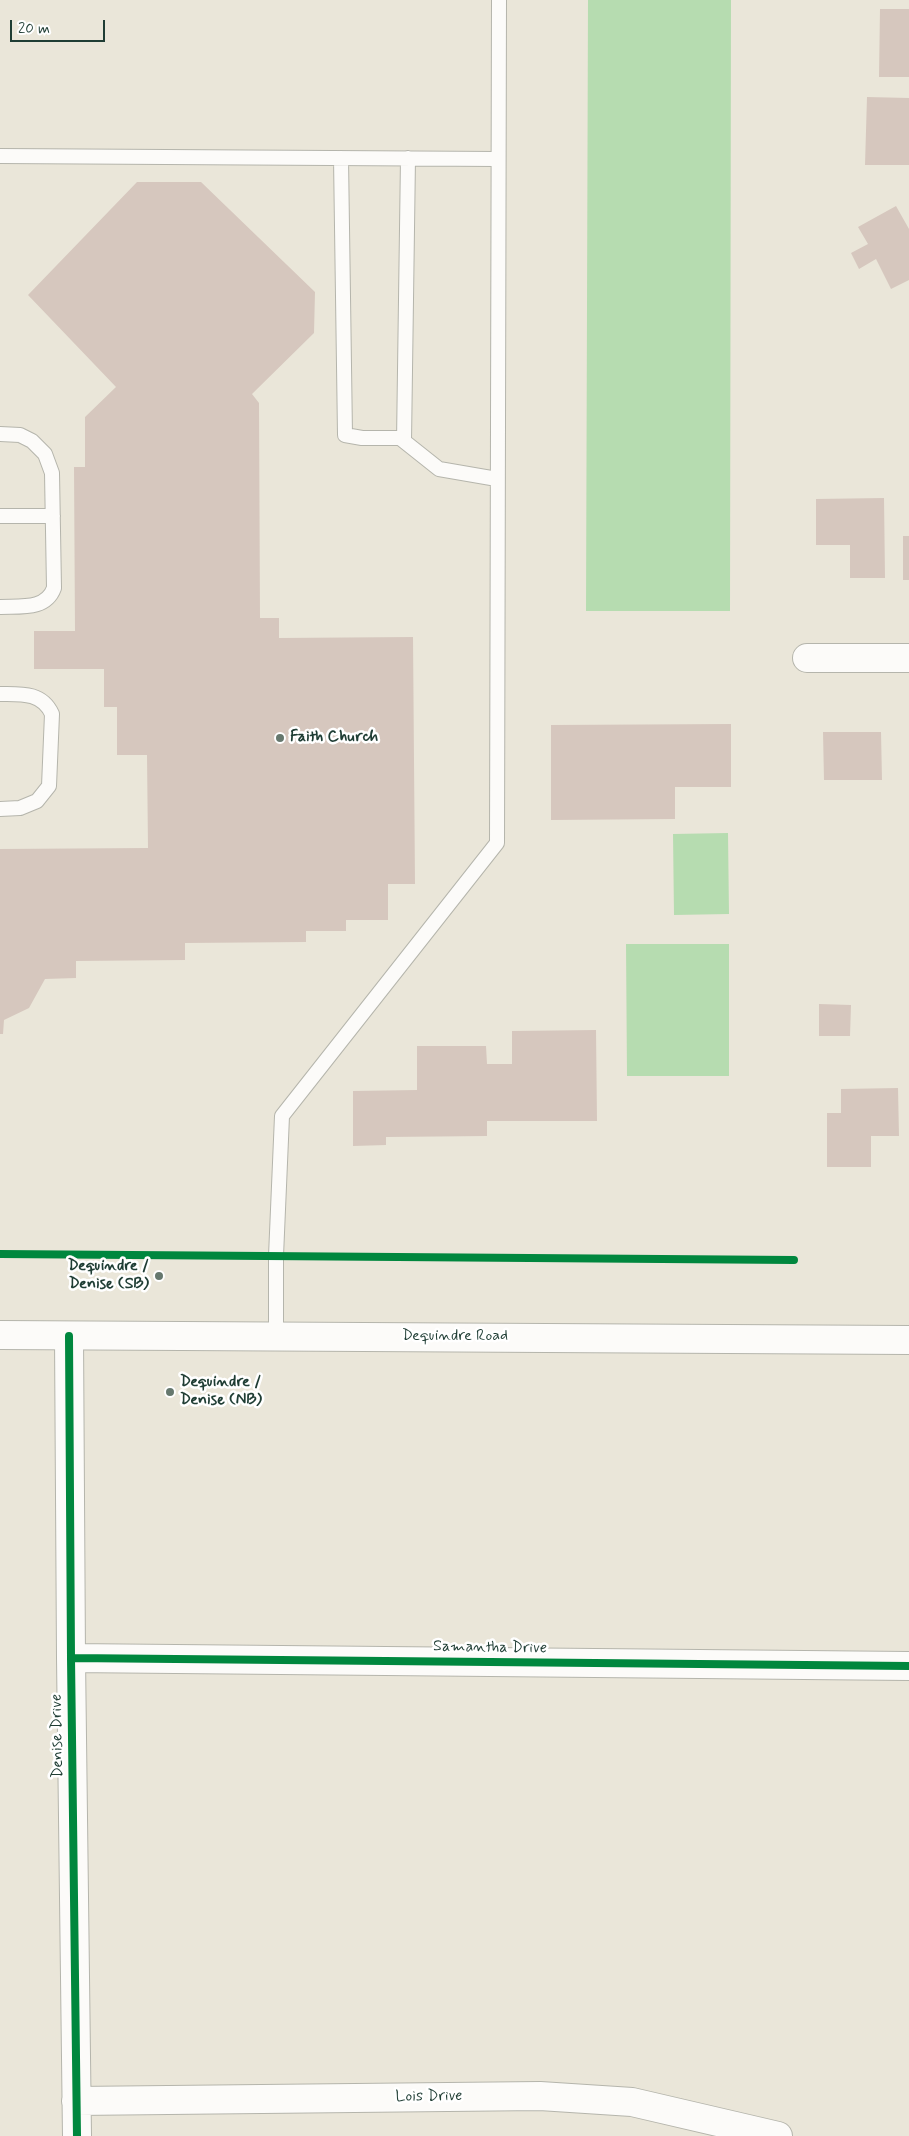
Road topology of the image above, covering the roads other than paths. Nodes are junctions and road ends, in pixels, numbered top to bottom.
1 (498, 0) edge
2 (0, 156) edge
3 (340, 158) junction
4 (408, 158) junction
5 (497, 159) junction
6 (0, 434) edge
7 (404, 441) junction
8 (497, 479) junction
9 (0, 516) edge
10 (53, 516) junction
11 (0, 606) edge
12 (807, 658) dead end
13 (909, 658) edge
14 (0, 694) edge
15 (0, 809) edge
16 (0, 1335) edge
17 (69, 1336) junction
18 (276, 1336) junction
19 (909, 1340) edge
20 (71, 1658) junction
21 (909, 1666) edge
22 (76, 2101) junction
23 (76, 2136) edge
24 (778, 2136) edge

1 - 5 lane
2 - 3 lane
3 - 4 lane
3 - 7 lane
4 - 5 lane
4 - 7 lane
5 - 8 lane
6 - 10 lane
7 - 8 lane
8 - 18 lane
9 - 10 lane
10 - 11 lane
12 - 13 street
14 - 15 lane
16 - 17 street, Dequindre Road
17 - 18 street, Dequindre Road
17 - 20 street, Denise Drive
18 - 19 street, Dequindre Road
20 - 21 street, Samantha Drive
20 - 22 street, Denise Drive
22 - 23 street, Denise Drive
22 - 24 street, Lois Drive

